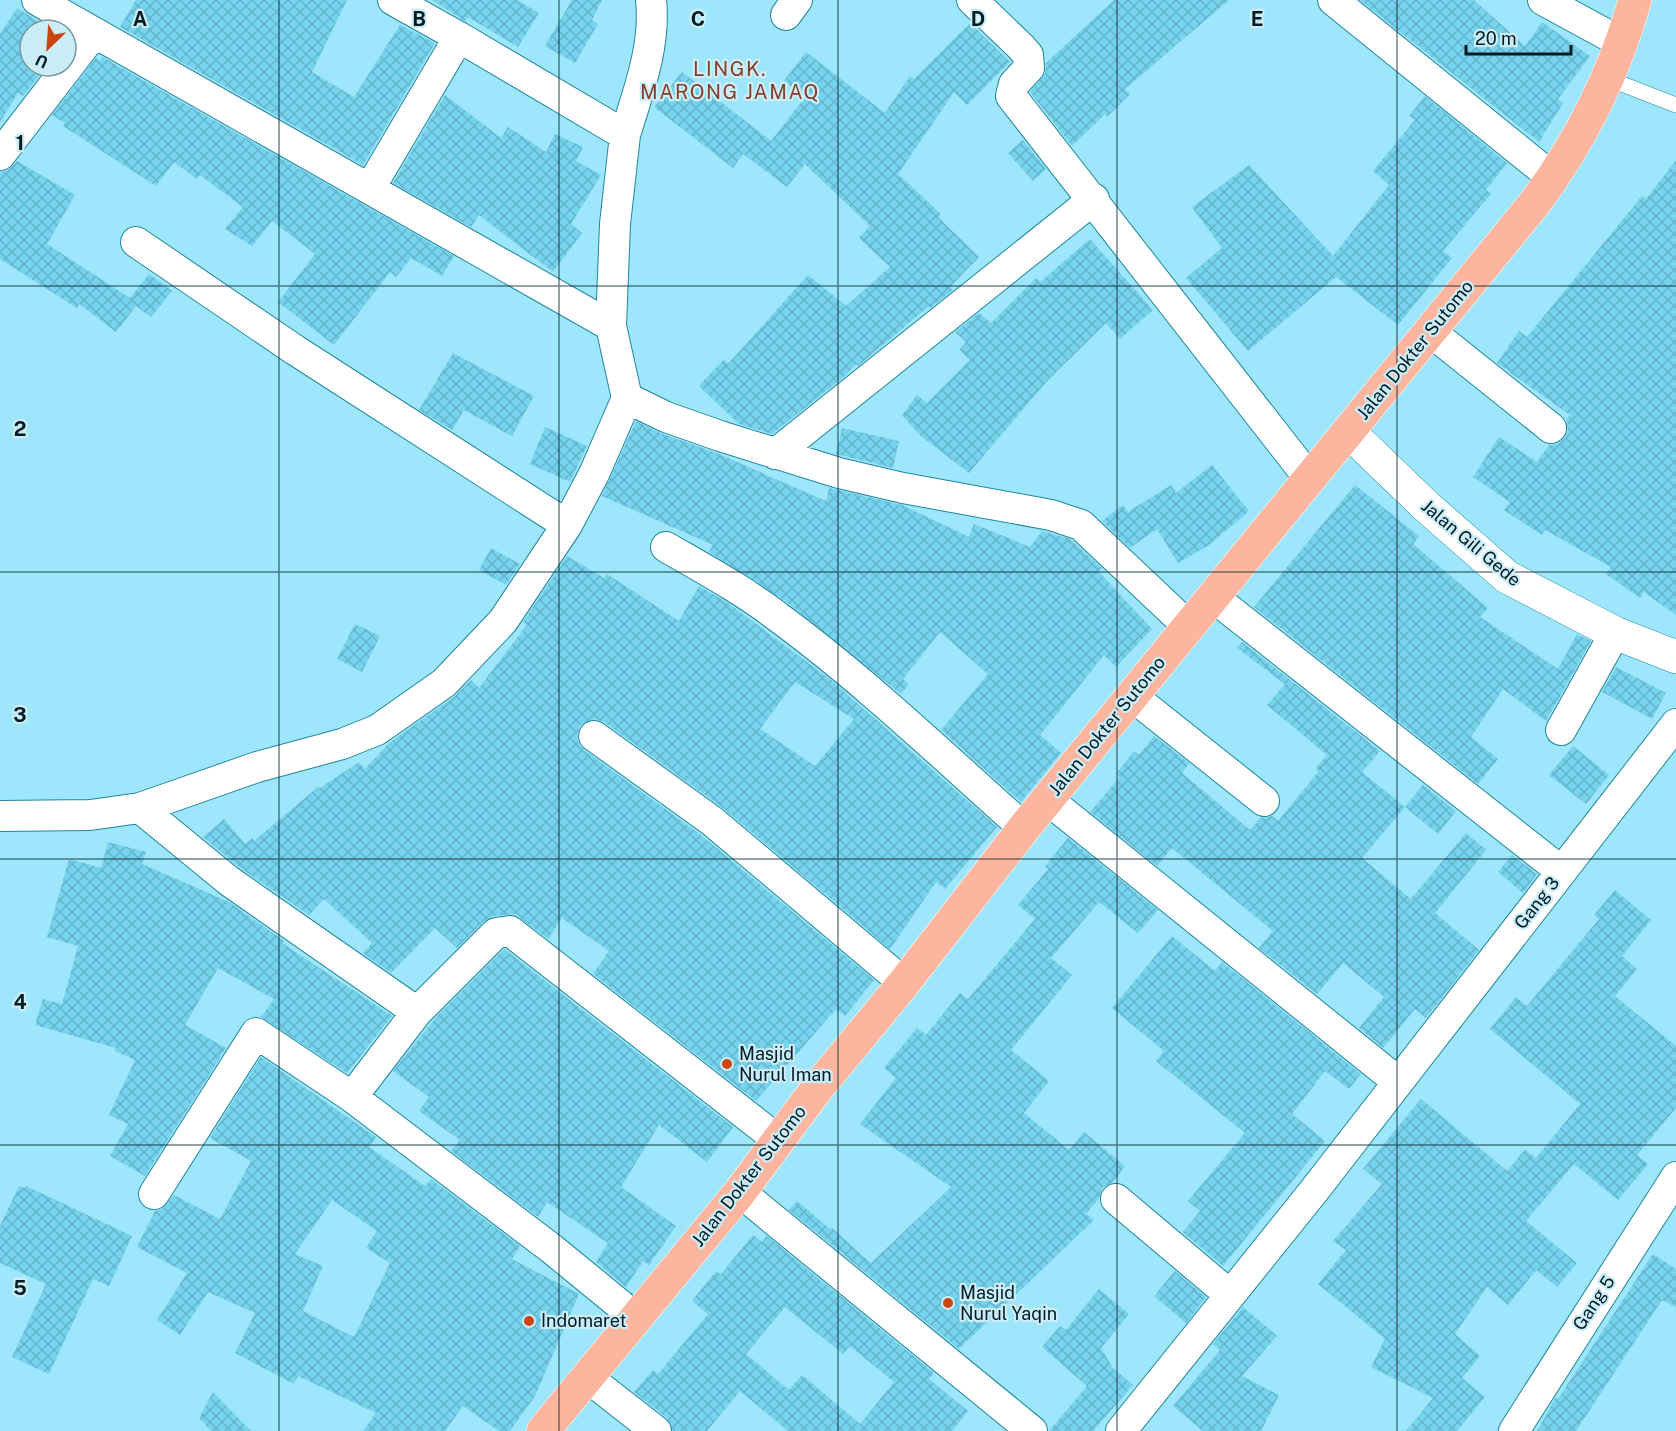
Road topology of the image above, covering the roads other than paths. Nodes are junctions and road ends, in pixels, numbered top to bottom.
1 (37, 0) edge
2 (393, 0) edge
3 (651, 0) edge
4 (972, 0) edge
5 (1333, 0) edge
6 (1543, 0) edge
7 (1635, 0) edge
8 (94, 33) junction
9 (459, 37) junction
10 (1622, 43) junction
11 (1609, 79) junction
12 (1676, 105) edge
13 (625, 135) junction
14 (0, 155) edge
15 (1553, 178) junction
16 (370, 188) junction
17 (1094, 199) junction
18 (136, 242) dead end
19 (611, 326) junction
20 (1431, 332) junction
21 (627, 398) junction
22 (1551, 428) dead end
23 (1349, 432) junction
24 (775, 454) junction
25 (1309, 478) junction
26 (567, 525) junction
27 (666, 547) dead end
28 (1213, 597) junction
29 (1188, 626) junction
30 (1615, 633) junction
31 (1676, 657) edge
32 (1132, 696) junction
33 (1676, 724) edge
34 (1562, 730) dead end
35 (594, 736) dead end
36 (1047, 799) junction
37 (1264, 801) dead end
38 (140, 808) junction
39 (0, 816) edge
40 (1024, 828) junction
41 (1562, 871) junction
42 (904, 983) junction
43 (417, 1012) junction
44 (1397, 1081) junction
45 (352, 1097) junction
46 (778, 1140) junction
47 (1676, 1177) edge
48 (740, 1192) junction
49 (154, 1194) dead end
50 (1116, 1199) dead end
51 (1230, 1295) junction
52 (635, 1317) junction
53 (587, 1377) junction
54 (543, 1431) edge
55 (656, 1431) edge
56 (1032, 1431) edge
57 (1121, 1431) edge
58 (1514, 1431) edge

1 - 8 street
2 - 9 street
3 - 13 street
4 - 17 street
5 - 15 street
6 - 10 street
7 - 10 main road, Jalan Dokter Sutomo
8 - 14 street
8 - 16 street
9 - 13 street
9 - 16 street
10 - 11 main road, Jalan Dokter Sutomo
11 - 12 lane
11 - 15 main road, Jalan Dokter Sutomo
13 - 19 street
15 - 20 main road, Jalan Dokter Sutomo
16 - 19 street
17 - 24 street
17 - 25 street
18 - 26 street
19 - 21 street
20 - 22 street
20 - 23 main road, Jalan Dokter Sutomo
21 - 24 street
21 - 26 street
23 - 25 main road, Jalan Dokter Sutomo
23 - 30 street, Jalan Gili Gede
24 - 29 street
25 - 28 main road, Jalan Dokter Sutomo
26 - 38 street
27 - 40 street
28 - 29 main road, Jalan Dokter Sutomo
28 - 41 street
29 - 32 main road, Jalan Dokter Sutomo
30 - 31 street, Jalan Gili Gede
30 - 34 street
32 - 36 main road, Jalan Dokter Sutomo
32 - 37 street
33 - 41 street, Gang 3
35 - 42 street
36 - 40 main road, Jalan Dokter Sutomo
36 - 44 street
38 - 39 street
38 - 43 street
40 - 42 main road, Jalan Dokter Sutomo
41 - 44 street, Gang 3
42 - 46 main road, Jalan Dokter Sutomo
43 - 45 street
43 - 46 street
44 - 51 street, Gang 3
45 - 49 street
45 - 52 street
46 - 48 main road, Jalan Dokter Sutomo
47 - 58 street, Gang 5
48 - 52 main road, Jalan Dokter Sutomo
48 - 56 street
50 - 51 street
51 - 57 street, Gang 3
52 - 53 main road, Jalan Dokter Sutomo
53 - 54 main road, Jalan Dokter Sutomo
53 - 55 street

